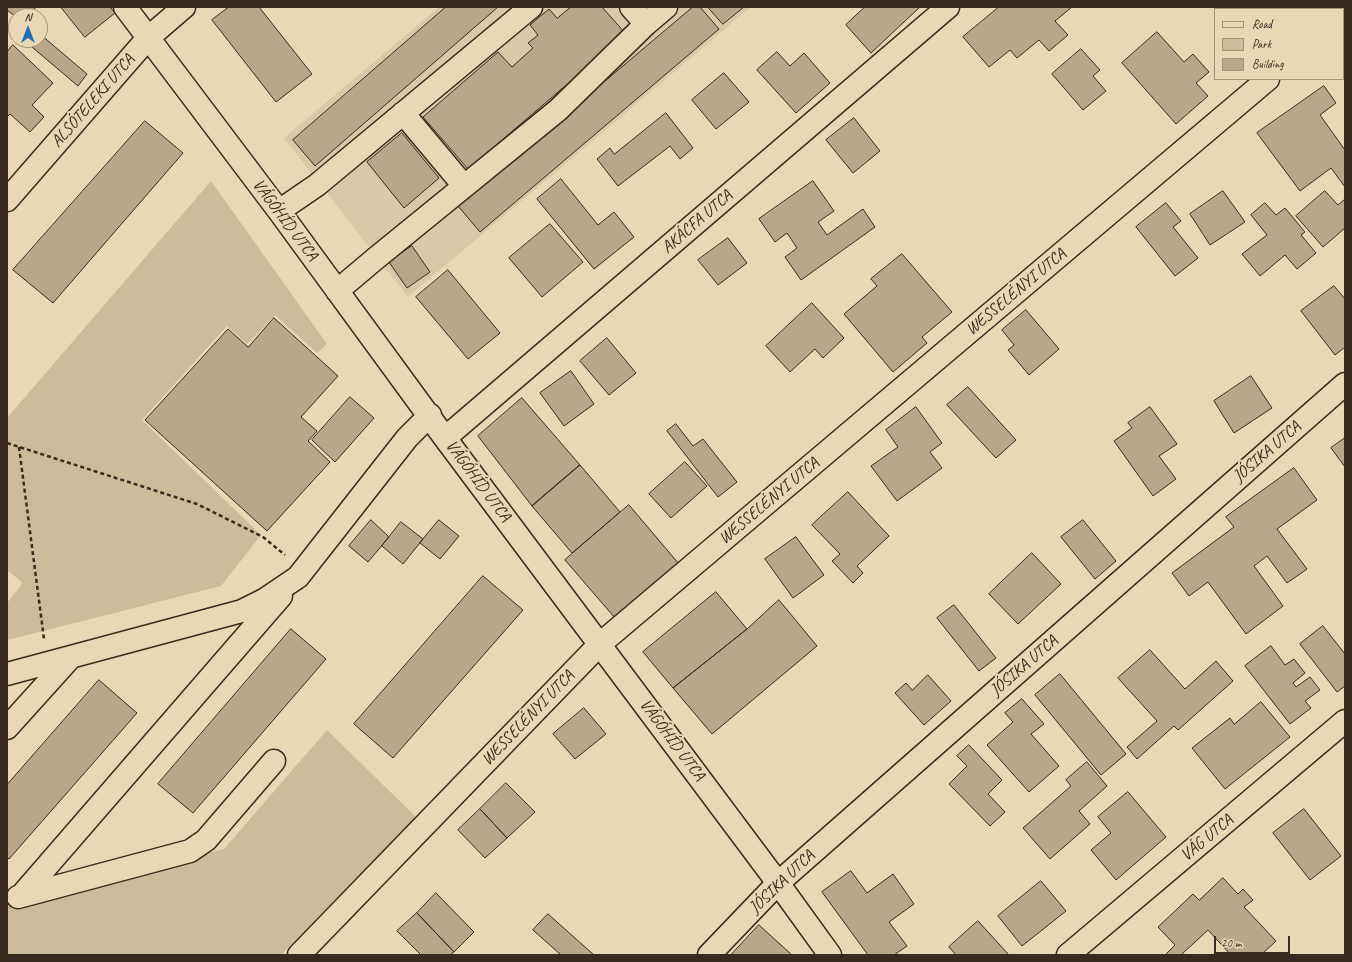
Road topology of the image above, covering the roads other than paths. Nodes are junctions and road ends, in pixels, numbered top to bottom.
1 (125, 7) edge
2 (184, 7) edge
3 (531, 7) edge
4 (631, 7) edge
5 (666, 7) edge
6 (948, 7) edge
7 (646, 24) junction
8 (148, 38) junction
9 (1267, 80) edge
10 (404, 113) junction
11 (464, 186) junction
12 (7, 200) edge
13 (279, 211) junction
14 (337, 291) junction
15 (1345, 384) edge
16 (430, 415) junction
17 (445, 438) junction
18 (301, 574) junction
19 (600, 644) junction
20 (71, 657) junction
21 (7, 674) edge
22 (1345, 721) edge
23 (7, 728) edge
24 (274, 761) dead end
25 (778, 883) junction
26 (14, 898) edge
27 (299, 955) edge
28 (709, 955) edge
29 (830, 955) edge
30 (1068, 955) edge

1 - 8 street, VÁGÓHÍD UTCA
2 - 8 street, ALSÓTELEKI UTCA
3 - 10 street
4 - 7 street
5 - 7 street
6 - 17 street, AKÁCFA UTCA
7 - 11 street
8 - 12 street, ALSÓTELEKI UTCA
8 - 13 street, VÁGÓHÍD UTCA
9 - 19 street, WESSELÉNYI UTCA
10 - 11 street
10 - 13 street
11 - 14 street
13 - 14 street, VÁGÓHÍD UTCA
14 - 16 street, VÁGÓHÍD UTCA
15 - 25 street, JÓSIKA UTCA
16 - 17 street, VÁGÓHÍD UTCA
16 - 18 street
17 - 19 street, VÁGÓHÍD UTCA
18 - 20 street
18 - 26 street
19 - 25 street, VÁGÓHÍD UTCA
19 - 27 street, WESSELÉNYI UTCA
20 - 21 street
20 - 23 street
22 - 30 street, VÁG UTCA
24 - 26 street
25 - 28 street, JÓSIKA UTCA
25 - 29 street, VÁGÓHÍD UTCA

